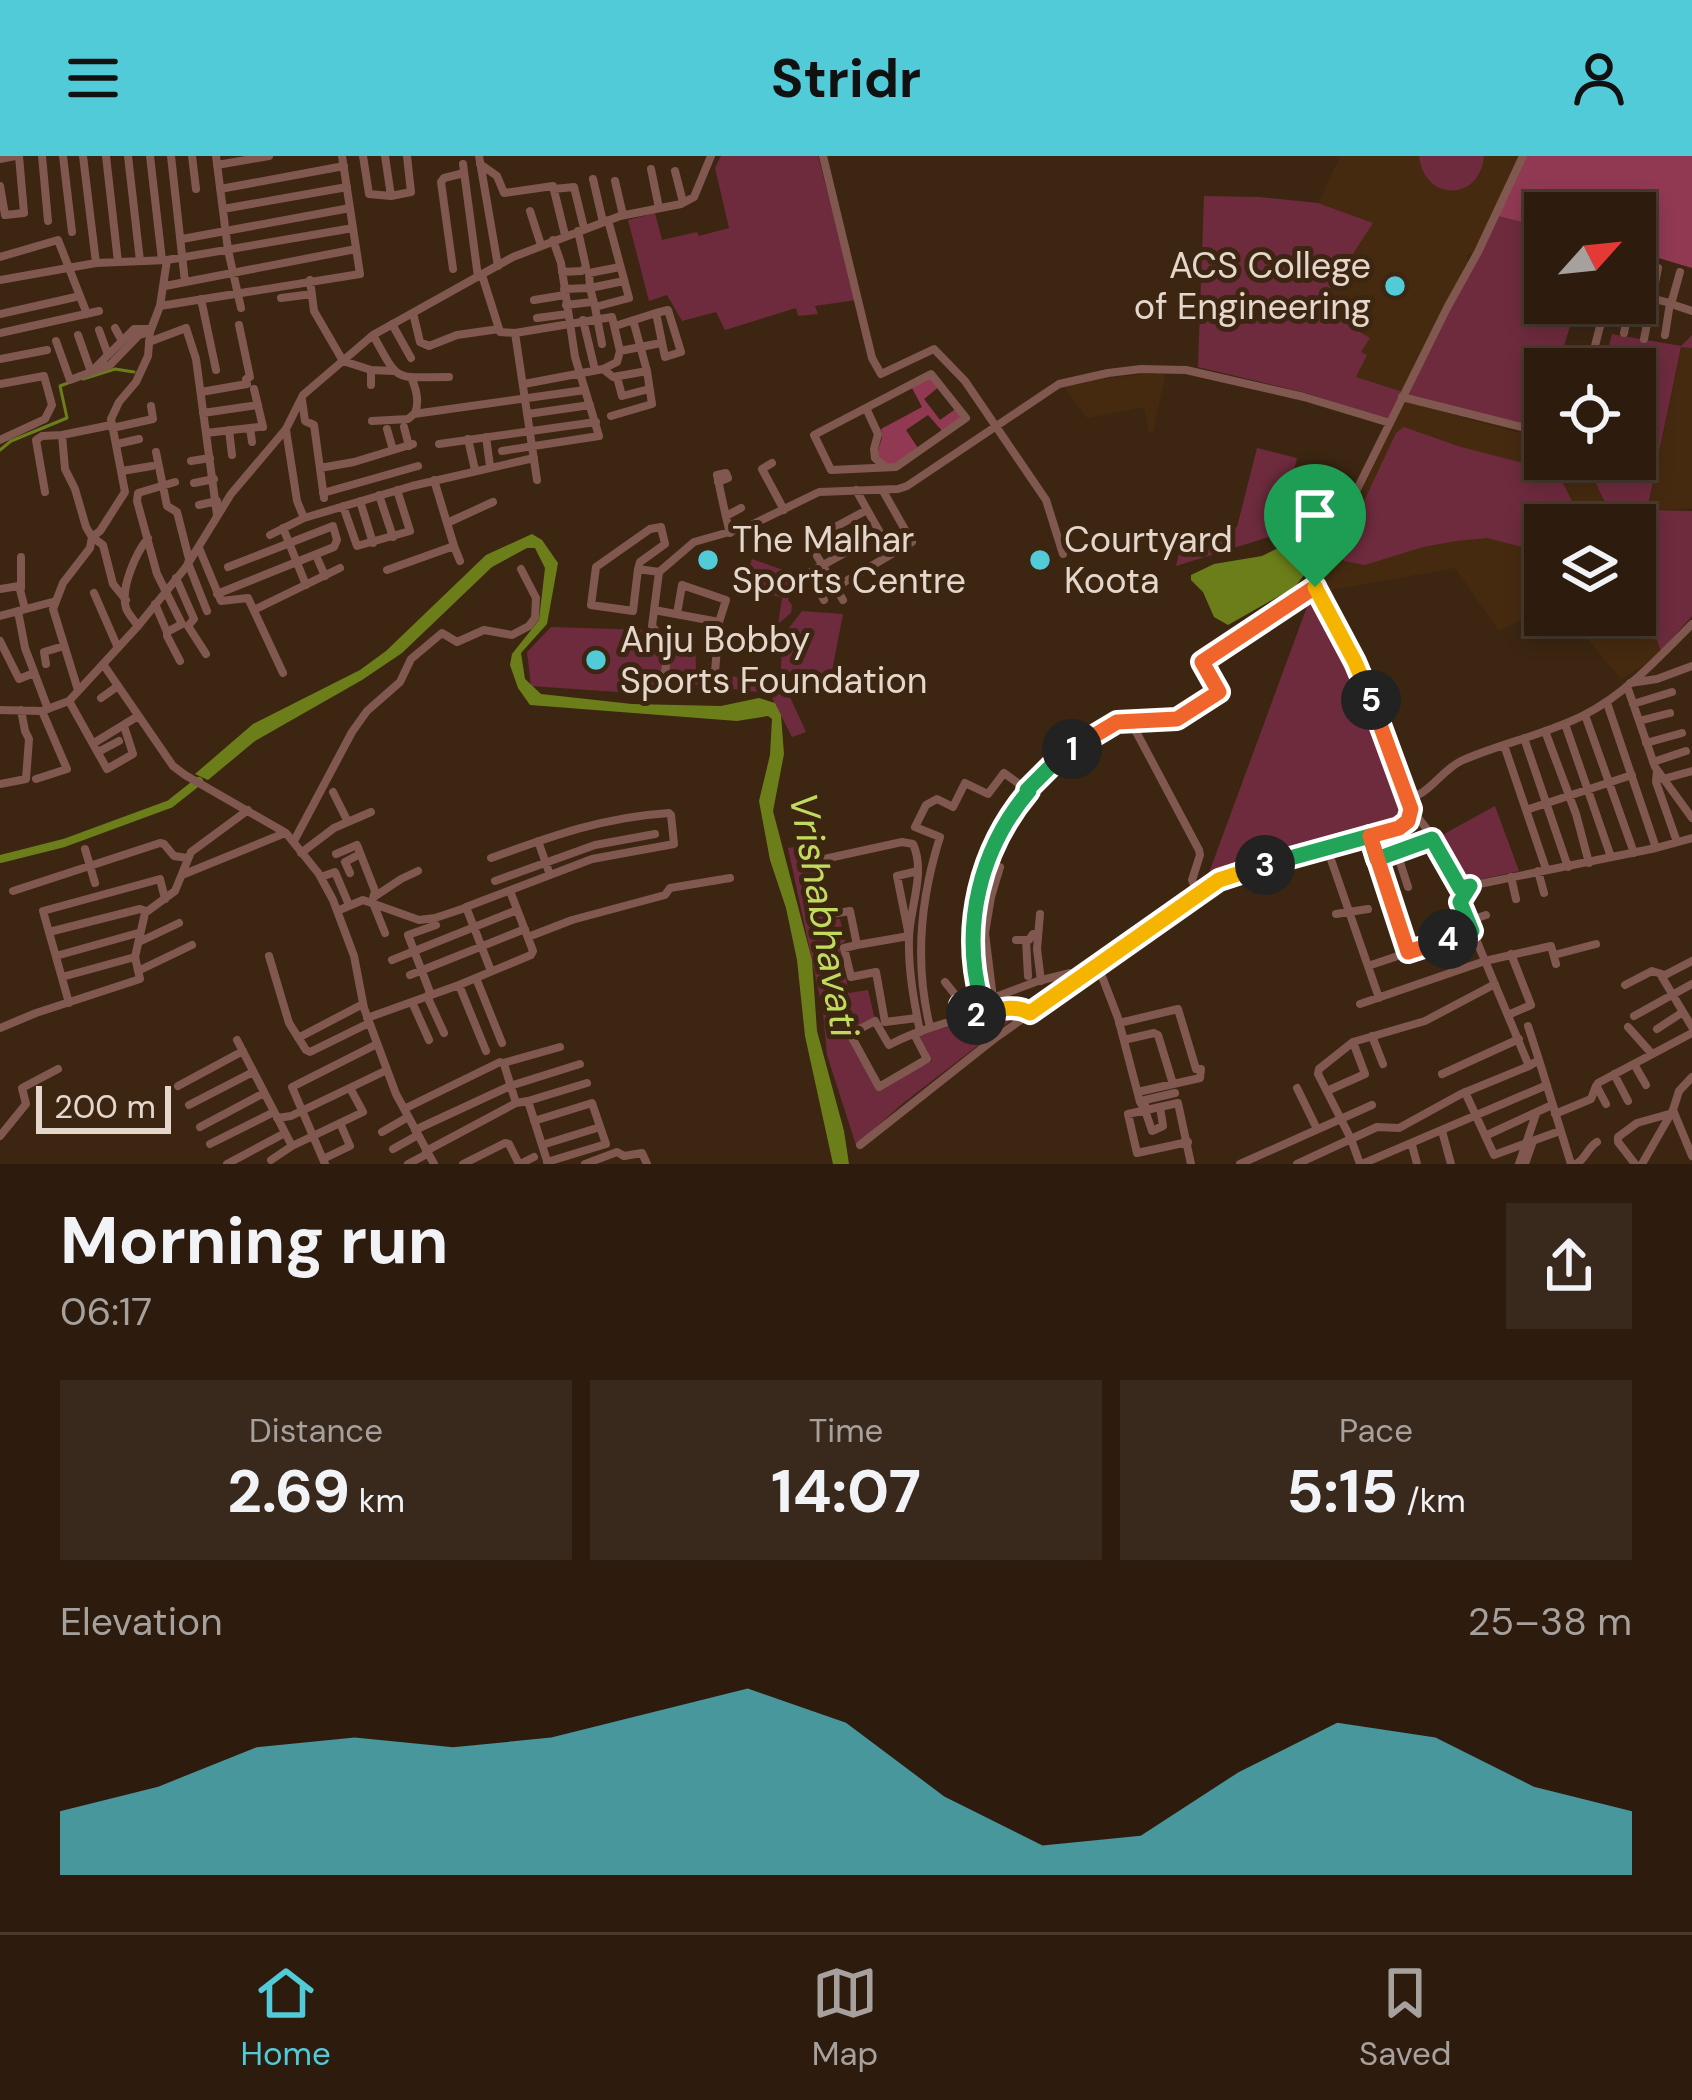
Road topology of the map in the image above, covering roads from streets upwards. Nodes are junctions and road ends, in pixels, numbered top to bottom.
1 (17, 156) edge
2 (42, 156) edge
3 (63, 156) edge
4 (83, 156) edge
5 (106, 156) edge
6 (128, 156) edge
7 (151, 156) edge
8 (171, 156) edge
9 (192, 156) edge
10 (269, 156) edge
11 (363, 156) edge
12 (385, 156) edge
13 (406, 156) edge
14 (711, 156) edge
15 (823, 156) edge
16 (1523, 156) edge
17 (0, 158) edge
18 (480, 160) edge
19 (217, 161) edge
20 (343, 161) edge
21 (651, 169) dead end
22 (675, 171) dead end
23 (593, 179) dead end
24 (615, 181) dead end
25 (0, 186) edge
26 (347, 187) junction
27 (196, 189) dead end
28 (220, 189) junction
29 (554, 189) junction
30 (391, 196) junction
31 (683, 202) junction
32 (350, 208) junction
33 (659, 208) junction
34 (223, 209) junction
35 (530, 212) dead end
36 (623, 215) junction
37 (48, 221) dead end
38 (606, 221) junction
39 (353, 228) junction
40 (225, 230) junction
41 (581, 230) junction
42 (72, 232) dead end
43 (565, 236) junction
44 (182, 239) junction
45 (553, 240) junction
46 (542, 245) junction
47 (356, 249) junction
48 (228, 250) junction
49 (0, 257) edge
50 (184, 257) junction
51 (165, 260) junction
52 (140, 261) junction
53 (118, 262) junction
54 (96, 263) junction
55 (498, 266) junction
56 (620, 267) junction
57 (1658, 268) dead end
58 (71, 269) junction
59 (453, 269) dead end
60 (562, 272) junction
61 (1680, 272) dead end
62 (233, 273) junction
63 (480, 276) junction
64 (1656, 278) edge
65 (0, 280) edge
66 (310, 280) junction
67 (624, 281) junction
68 (185, 283) junction
69 (165, 286) junction
70 (590, 288) junction
71 (239, 292) junction
72 (312, 294) junction
73 (80, 296) junction
74 (200, 298) junction
75 (281, 298) dead end
76 (1656, 299) edge
77 (534, 300) dead end
78 (594, 304) junction
79 (1671, 304) junction
80 (160, 305) junction
81 (566, 305) junction
82 (241, 308) dead end
83 (1692, 310) edge
84 (99, 311) dead end
85 (413, 313) junction
86 (0, 314) edge
87 (86, 314) junction
88 (656, 314) junction
89 (537, 318) dead end
90 (597, 318) junction
91 (584, 320) junction
92 (633, 320) junction
93 (392, 324) junction
94 (1626, 324) edge
95 (1647, 324) edge
96 (239, 325) dead end
97 (615, 326) junction
98 (116, 328) dead end
99 (499, 329) junction
100 (99, 330) dead end
101 (0, 333) edge
102 (515, 333) junction
103 (1624, 333) dead end
104 (150, 334) junction
105 (1665, 334) dead end
106 (78, 335) dead end
107 (373, 335) junction
108 (1644, 339) dead end
109 (56, 341) dead end
110 (122, 341) junction
111 (661, 343) junction
112 (602, 344) dead end
113 (641, 347) junction
114 (46, 350) dead end
115 (620, 351) junction
116 (108, 355) junction
117 (411, 358) dead end
118 (0, 359) edge
119 (344, 361) junction
120 (216, 370) dead end
121 (371, 370) junction
122 (599, 370) junction
123 (393, 371) junction
124 (647, 371) junction
125 (92, 372) junction
126 (581, 374) junction
127 (411, 377) junction
128 (449, 377) dead end
129 (617, 377) junction
130 (0, 384) edge
131 (524, 384) junction
132 (371, 385) dead end
133 (254, 389) dead end
134 (649, 389) junction
135 (585, 390) junction
136 (201, 392) junction
137 (1402, 397) junction
138 (525, 398) junction
139 (301, 399) junction
140 (258, 405) junction
141 (590, 405) junction
142 (151, 406) dead end
143 (866, 408) junction
144 (132, 409) dead end
145 (115, 411) junction
146 (203, 413) junction
147 (414, 414) junction
148 (528, 414) junction
149 (611, 416) dead end
150 (371, 421) dead end
151 (596, 422) junction
152 (1390, 423) junction
153 (997, 425) junction
154 (112, 427) junction
155 (257, 427) junction
156 (404, 427) dead end
157 (1524, 428) edge
158 (286, 429) junction
159 (387, 429) dead end
160 (229, 430) junction
161 (530, 430) junction
162 (206, 433) junction
163 (62, 435) junction
164 (486, 437) junction
165 (139, 439) dead end
166 (0, 440) edge
167 (468, 440) junction
168 (252, 442) dead end
169 (117, 444) junction
170 (439, 444) dead end
171 (533, 446) junction
172 (393, 450) junction
173 (502, 451) dead end
174 (156, 452) dead end
175 (232, 455) dead end
176 (210, 458) junction
177 (534, 458) junction
178 (907, 460) junction
179 (191, 461) dead end
180 (772, 464) dead end
181 (152, 466) dead end
182 (418, 466) dead end
183 (490, 466) junction
184 (320, 468) junction
185 (886, 468) junction
186 (475, 470) junction
187 (122, 471) junction
188 (919, 478) junction
189 (214, 479) junction
190 (538, 480) dead end
191 (434, 481) junction
192 (175, 482) dead end
193 (718, 482) dead end
194 (194, 483) dead end
195 (161, 485) junction
196 (397, 490) junction
197 (856, 490) junction
198 (883, 490) junction
199 (45, 493) dead end
200 (379, 495) junction
201 (790, 496) dead end
202 (217, 501) junction
203 (360, 501) junction
204 (493, 502) dead end
205 (199, 505) dead end
206 (343, 506) junction
207 (782, 506) junction
208 (741, 508) dead end
209 (867, 510) junction
210 (726, 516) junction
211 (217, 517) junction
212 (304, 518) junction
213 (447, 524) junction
214 (838, 526) dead end
215 (283, 528) junction
216 (730, 533) junction
217 (880, 533) junction
218 (270, 535) dead end
219 (92, 537) junction
220 (393, 537) junction
221 (148, 538) junction
222 (290, 543) junction
223 (373, 543) junction
224 (454, 545) junction
225 (198, 547) junction
226 (892, 554) junction
227 (1063, 554) dead end
228 (20, 557) dead end
229 (318, 560) dead end
230 (189, 561) junction
231 (460, 561) dead end
232 (820, 561) junction
233 (298, 562) junction
234 (228, 567) dead end
235 (340, 568) dead end
236 (521, 569) dead end
237 (638, 569) junction
238 (387, 570) dead end
239 (658, 572) junction
240 (325, 575) junction
241 (176, 578) junction
242 (306, 585) junction
243 (836, 587) junction
244 (1315, 587) junction
245 (21, 588) junction
246 (0, 589) edge
247 (166, 592) junction
248 (94, 593) dead end
249 (217, 594) junction
250 (126, 600) junction
251 (824, 600) dead end
252 (843, 600) dead end
253 (56, 602) junction
254 (155, 604) junction
255 (21, 610) junction
256 (207, 610) dead end
257 (254, 610) junction
258 (654, 610) junction
259 (677, 614) junction
260 (0, 616) edge
261 (719, 622) junction
262 (1692, 624) edge
263 (138, 626) junction
264 (167, 632) junction
265 (0, 641) edge
266 (64, 646) junction
267 (118, 648) junction
268 (206, 654) dead end
269 (180, 661) dead end
270 (46, 664) dead end
271 (103, 664) junction
272 (1692, 666) edge
273 (715, 672) dead end
274 (283, 673) dead end
275 (34, 674) junction
276 (1628, 685) junction
277 (118, 686) junction
278 (656, 690) dead end
279 (79, 691) junction
280 (1672, 692) dead end
281 (100, 698) dead end
282 (68, 701) junction
283 (1606, 703) junction
284 (1634, 704) junction
285 (1, 708) edge
286 (22, 710) junction
287 (45, 710) junction
288 (1670, 713) dead end
289 (1586, 715) junction
290 (138, 716) junction
291 (1134, 720) junction
292 (1639, 721) junction
293 (1565, 724) junction
294 (124, 727) junction
295 (1545, 731) junction
296 (1682, 733) dead end
297 (1525, 738) junction
298 (119, 741) dead end
299 (1646, 743) junction
300 (1504, 746) junction
301 (96, 747) junction
302 (1686, 751) dead end
303 (1658, 771) junction
304 (1692, 771) edge
305 (1632, 775) junction
306 (36, 778) dead end
307 (1610, 783) junction
308 (0, 784) edge
309 (1027, 790) junction
310 (1588, 790) junction
311 (333, 792) dead end
312 (1569, 796) junction
313 (1408, 798) junction
314 (1548, 803) junction
315 (1411, 809) junction
316 (248, 810) junction
317 (1526, 810) junction
318 (371, 812) dead end
319 (1692, 818) edge
320 (348, 822) junction
321 (286, 833) junction
322 (655, 834) dead end
323 (1370, 836) junction
324 (1692, 838) edge
325 (1432, 839) junction
326 (295, 841) junction
327 (538, 842) junction
328 (1677, 842) junction
329 (85, 848) dead end
330 (1328, 848) junction
331 (1656, 848) junction
332 (301, 853) junction
333 (1396, 853) junction
334 (1634, 853) junction
335 (336, 854) dead end
336 (360, 854) junction
337 (1611, 856) junction
338 (187, 857) junction
339 (491, 857) dead end
340 (1377, 859) junction
341 (545, 861) junction
342 (1589, 862) junction
343 (1568, 866) junction
344 (90, 867) junction
345 (1000, 867) dead end
346 (1542, 870) junction
347 (919, 871) junction
348 (418, 872) dead end
349 (350, 873) dead end
350 (181, 875) junction
351 (550, 875) junction
352 (321, 877) junction
353 (1511, 877) junction
354 (730, 878) dead end
355 (495, 880) dead end
356 (95, 884) dead end
357 (1470, 886) junction
358 (1408, 887) dead end
359 (509, 890) junction
360 (13, 891) dead end
361 (1544, 893) dead end
362 (1198, 895) junction
363 (1516, 899) dead end
364 (165, 900) junction
365 (373, 901) junction
366 (349, 905) junction
367 (466, 908) junction
368 (1368, 909) dead end
369 (146, 910) junction
370 (337, 910) junction
371 (517, 910) junction
372 (1349, 912) junction
373 (1040, 914) dead end
374 (1336, 914) dead end
375 (1486, 915) dead end
376 (179, 923) dead end
377 (436, 925) dead end
378 (1470, 926) junction
379 (473, 927) junction
380 (49, 932) junction
381 (138, 933) junction
382 (385, 933) dead end
383 (526, 933) junction
384 (1038, 934) junction
385 (909, 936) junction
386 (1596, 944) dead end
387 (857, 945) junction
388 (192, 946) dead end
389 (481, 946) junction
390 (414, 951) junction
391 (1408, 952) junction
392 (1511, 954) junction
393 (56, 956) junction
394 (269, 956) dead end
395 (135, 957) junction
396 (392, 960) dead end
397 (1485, 961) junction
398 (1692, 961) edge
399 (1100, 965) junction
400 (1368, 966) junction
401 (138, 970) junction
402 (422, 970) junction
403 (490, 971) junction
404 (410, 975) dead end
405 (1028, 976) dead end
406 (1661, 976) junction
407 (62, 977) junction
408 (476, 978) junction
409 (1041, 980) junction
410 (1078, 980) junction
411 (945, 982) dead end
412 (1495, 984) junction
413 (1692, 984) edge
414 (460, 985) junction
415 (1625, 985) dead end
416 (979, 992) junction
417 (1672, 994) junction
418 (429, 996) junction
419 (1379, 998) junction
420 (412, 1002) junction
421 (69, 1003) junction
422 (363, 1004) junction
423 (1360, 1004) dead end
424 (1687, 1012) edge
425 (1030, 1013) junction
426 (1508, 1015) junction
427 (1634, 1016) dead end
428 (1141, 1017) junction
429 (917, 1018) junction
430 (962, 1018) junction
431 (368, 1020) junction
432 (1122, 1022) junction
433 (1528, 1026) dead end
434 (1628, 1027) dead end
435 (0, 1028) edge
436 (1657, 1029) dead end
437 (1692, 1030) edge
438 (921, 1031) junction
439 (444, 1033) dead end
440 (1145, 1035) junction
441 (1372, 1036) junction
442 (298, 1038) junction
443 (1128, 1039) junction
444 (237, 1040) dead end
445 (429, 1040) dead end
446 (1519, 1040) junction
447 (1353, 1042) junction
448 (502, 1043) dead end
449 (377, 1044) junction
450 (560, 1047) dead end
451 (243, 1051) junction
452 (486, 1052) dead end
453 (1652, 1054) junction
454 (1539, 1060) junction
455 (503, 1063) junction
456 (580, 1064) dead end
457 (1383, 1064) dead end
458 (1634, 1064) junction
459 (1528, 1066) junction
460 (58, 1069) dead end
461 (387, 1070) junction
462 (254, 1072) junction
463 (1442, 1074) dead end
464 (1614, 1074) junction
465 (1692, 1077) edge
466 (586, 1083) dead end
467 (1547, 1084) junction
468 (1597, 1084) junction
469 (1646, 1085) dead end
470 (178, 1086) dead end
471 (510, 1086) junction
472 (350, 1088) junction
473 (1298, 1088) dead end
474 (1327, 1091) junction
475 (1465, 1092) junction
476 (264, 1093) junction
477 (1175, 1093) junction
478 (1144, 1101) junction
479 (1628, 1101) dead end
480 (521, 1102) junction
481 (1606, 1104) dead end
482 (189, 1105) dead end
483 (1372, 1105) dead end
484 (1160, 1107) junction
485 (1554, 1110) junction
486 (302, 1111) junction
487 (1537, 1112) junction
488 (1672, 1112) junction
489 (406, 1113) junction
490 (1476, 1114) junction
491 (276, 1115) junction
492 (1341, 1118) junction
493 (534, 1121) junction
494 (340, 1123) junction
495 (200, 1127) dead end
496 (600, 1127) junction
497 (1317, 1129) junction
498 (1442, 1131) junction
499 (382, 1132) dead end
500 (1560, 1132) junction
501 (285, 1133) junction
502 (416, 1133) junction
503 (0, 1136) edge
504 (313, 1136) junction
505 (1485, 1136) junction
506 (1351, 1139) junction
507 (1188, 1142) junction
508 (1597, 1142) dead end
509 (210, 1144) dead end
510 (1412, 1144) junction
511 (1528, 1144) junction
512 (293, 1145) junction
513 (542, 1145) junction
514 (860, 1145) dead end
515 (393, 1149) dead end
516 (426, 1152) junction
517 (1692, 1156) edge
518 (534, 1157) dead end
519 (271, 1160) dead end
520 (324, 1161) edge
521 (548, 1163) edge
522 (227, 1164) edge
523 (408, 1164) edge
524 (434, 1164) edge
525 (464, 1164) edge
526 (519, 1164) edge
527 (585, 1164) edge
528 (647, 1164) edge
529 (1190, 1164) edge
530 (1240, 1164) edge
531 (1298, 1164) edge
532 (1361, 1164) edge
533 (1417, 1164) edge
534 (1451, 1164) edge
535 (1522, 1164) edge
536 (1574, 1164) edge
537 (1638, 1164) edge

1 - 17 street
1 - 25 street
2 - 37 street
3 - 42 street
4 - 54 street
5 - 53 street
6 - 52 street
7 - 51 street
8 - 44 street
9 - 27 street
10 - 19 street
11 - 30 street
12 - 30 street
13 - 30 street
14 - 31 street
15 - 153 street
16 - 137 street
18 - 29 street
18 - 55 street
19 - 28 street
20 - 26 street
20 - 28 street
21 - 33 street
22 - 31 street
23 - 38 street
24 - 36 street
26 - 32 street
26 - 34 street
28 - 34 street
29 - 41 street
29 - 43 street
31 - 33 street
32 - 39 street
32 - 40 street
33 - 36 street
34 - 40 street
35 - 46 street
36 - 38 street
38 - 41 street
38 - 56 street
39 - 47 street
39 - 48 street
40 - 44 street
40 - 48 street
41 - 43 street
41 - 60 street
43 - 45 street
44 - 50 street
45 - 46 street
45 - 60 street
46 - 55 street
47 - 62 street
47 - 66 street
48 - 50 street
48 - 62 street
49 - 58 street
50 - 51 street
50 - 68 street
51 - 52 street
51 - 69 street
52 - 53 street
53 - 54 street
54 - 58 street
55 - 63 street
56 - 67 street
56 - 70 street
57 - 64 street
58 - 65 street
58 - 73 street
59 - 63 street
60 - 81 street
61 - 79 street
62 - 68 street
62 - 71 street
63 - 85 street
63 - 99 street
66 - 71 street
66 - 72 street
67 - 70 street
67 - 78 street
68 - 69 street
69 - 80 street
70 - 78 street
70 - 81 street
71 - 74 street
71 - 82 street
72 - 75 street
72 - 119 street
73 - 86 street
73 - 87 street
74 - 80 street
74 - 120 street
76 - 79 street
77 - 81 street
78 - 81 street
78 - 90 street
79 - 83 street
79 - 105 street
80 - 104 street
81 - 89 street
81 - 91 street
81 - 102 street
81 - 126 street
84 - 87 street
85 - 93 street
85 - 99 street
87 - 101 street
88 - 92 street
88 - 111 street
88 - 111 street
90 - 91 street
90 - 97 street
90 - 112 street
91 - 122 street
92 - 97 street
92 - 113 street
93 - 107 street
93 - 117 street
94 - 103 street
95 - 108 street
96 - 136 street
97 - 115 street
98 - 110 street
99 - 102 street
100 - 116 street
102 - 131 street
104 - 110 street
104 - 125 street
104 - 136 street
104 - 145 street
106 - 125 street
107 - 119 street
107 - 123 street
109 - 125 street
110 - 116 street
111 - 113 street
113 - 115 street
113 - 124 street
114 - 118 street
115 - 122 street
116 - 125 street
119 - 121 street
119 - 139 street
121 - 123 street
121 - 132 street
122 - 126 street
122 - 129 street
123 - 127 street
124 - 129 street
124 - 134 street
126 - 131 street
126 - 135 street
127 - 128 street
127 - 147 street
129 - 134 street
130 - 166 street
131 - 138 street
133 - 140 street
134 - 149 street
135 - 138 street
135 - 141 street
136 - 146 street
137 - 152 street
137 - 157 street
138 - 147 street
138 - 148 street
139 - 158 street
139 - 184 street
140 - 146 street
140 - 155 street
141 - 148 street
141 - 151 street
142 - 154 street
143 - 178 street
143 - 185 street
143 - 185 street
144 - 145 street
145 - 154 street
146 - 162 street
147 - 150 street
148 - 161 street
151 - 161 street
151 - 171 street
152 - 153 street
152 - 244 street
153 - 188 street
153 - 227 street
154 - 163 street
154 - 169 street
155 - 160 street
155 - 168 street
156 - 172 street
158 - 211 street
158 - 212 street
159 - 172 street
160 - 162 street
160 - 175 street
161 - 164 street
161 - 171 street
162 - 176 street
163 - 199 street
163 - 219 street
164 - 167 street
164 - 183 street
165 - 169 street
167 - 170 street
167 - 186 street
169 - 187 street
171 - 173 street
171 - 177 street
172 - 184 street
174 - 195 street
176 - 179 street
176 - 189 street
177 - 183 street
177 - 190 street
178 - 185 street
178 - 188 street
180 - 207 street
181 - 187 street
182 - 184 street
183 - 186 street
186 - 191 street
187 - 219 street
188 - 198 street
189 - 194 street
189 - 202 street
191 - 196 street
191 - 213 street
192 - 195 street
193 - 210 street
195 - 221 street
195 - 230 street
196 - 200 street
196 - 220 street
197 - 198 street
197 - 207 street
197 - 209 street
198 - 226 street
200 - 203 street
200 - 220 street
201 - 207 street
202 - 205 street
202 - 211 street
203 - 206 street
203 - 223 street
204 - 213 street
206 - 212 street
206 - 223 street
207 - 216 street
208 - 210 street
209 - 214 street
209 - 217 street
210 - 216 street
211 - 225 street
212 - 215 street
213 - 224 street
215 - 218 street
215 - 222 street
216 - 239 street
217 - 226 street
217 - 232 street
219 - 250 street
219 - 253 street
220 - 223 street
221 - 247 street
221 - 250 street
222 - 233 street
222 - 233 street
222 - 234 street
224 - 231 street
224 - 238 street
225 - 230 street
225 - 249 street
226 - 243 street
228 - 245 street
229 - 240 street
230 - 241 street
230 - 256 street
232 - 243 street
232 - 251 street
233 - 242 street
233 - 249 street
235 - 240 street
236 - 326 street
237 - 237 street
237 - 239 street
239 - 258 street
240 - 242 street
241 - 247 street
241 - 268 street
242 - 257 street
243 - 252 street
244 - 291 street
244 - 313 street
245 - 246 street
245 - 255 street
247 - 254 street
247 - 264 street
248 - 267 street
249 - 257 street
250 - 263 street
253 - 255 street
253 - 266 street
254 - 263 street
254 - 264 street
255 - 260 street
255 - 275 street
257 - 274 street
258 - 259 street
258 - 278 street
259 - 261 street
259 - 261 street
261 - 273 street
262 - 276 street
263 - 267 street
264 - 269 street
265 - 275 street
266 - 270 street
266 - 279 street
267 - 271 street
271 - 277 street
271 - 279 street
272 - 276 street
275 - 287 street
276 - 283 street
276 - 284 street
277 - 281 street
277 - 290 street
279 - 282 street
280 - 284 street
282 - 287 street
282 - 301 street
283 - 289 street
283 - 305 street
284 - 292 street
285 - 286 street
286 - 287 street
286 - 308 street
287 - 306 street
288 - 292 street
289 - 293 street
289 - 307 street
290 - 294 street
290 - 316 street
291 - 309 street
291 - 362 street
292 - 299 street
293 - 295 street
293 - 310 street
294 - 301 street
294 - 301 street
295 - 297 street
295 - 312 street
296 - 299 street
297 - 300 street
297 - 314 street
298 - 301 street
299 - 303 street
300 - 313 street
300 - 317 street
302 - 303 street
303 - 304 street
303 - 319 street
303 - 328 street
305 - 307 street
305 - 331 street
307 - 310 street
307 - 334 street
309 - 416 street
309 - 438 street
310 - 312 street
310 - 337 street
311 - 320 street
312 - 314 street
312 - 342 street
313 - 315 street
314 - 317 street
314 - 343 street
315 - 323 street
315 - 325 street
316 - 321 street
316 - 338 street
317 - 346 street
318 - 320 street
320 - 332 street
321 - 326 street
321 - 350 street
322 - 341 street
323 - 330 street
323 - 340 street
324 - 328 street
325 - 333 street
325 - 357 street
326 - 332 street
327 - 339 street
327 - 341 street
327 - 351 street
328 - 331 street
329 - 344 street
330 - 362 street
330 - 372 street
331 - 334 street
332 - 352 street
333 - 340 street
333 - 358 street
334 - 337 street
335 - 336 street
336 - 349 street
336 - 365 street
337 - 342 street
338 - 344 street
338 - 350 street
340 - 391 street
341 - 351 street
341 - 355 street
342 - 343 street
343 - 346 street
344 - 356 street
344 - 360 street
345 - 409 street
346 - 353 street
346 - 361 street
347 - 385 street
347 - 385 street
347 - 387 street
348 - 365 street
350 - 364 street
351 - 359 street
352 - 366 street
352 - 370 street
353 - 357 street
353 - 363 street
354 - 383 street
357 - 378 street
359 - 367 street
359 - 371 street
362 - 399 street
364 - 369 street
364 - 380 street
365 - 366 street
365 - 367 street
365 - 382 street
366 - 370 street
367 - 379 street
368 - 372 street
369 - 380 street
369 - 381 street
370 - 422 street
371 - 379 street
371 - 383 street
372 - 374 street
372 - 400 street
373 - 384 street
375 - 378 street
376 - 381 street
377 - 390 street
378 - 391 street
378 - 397 street
379 - 389 street
379 - 390 street
380 - 393 street
381 - 393 street
381 - 395 street
383 - 389 street
383 - 403 street
384 - 405 street
384 - 409 street
385 - 387 street
385 - 429 street
386 - 392 street
387 - 429 street
388 - 401 street
389 - 402 street
389 - 403 street
390 - 396 street
390 - 402 street
391 - 400 street
392 - 397 street
392 - 426 street
393 - 407 street
394 - 442 street
395 - 401 street
395 - 407 street
397 - 412 street
397 - 419 street
398 - 406 street
399 - 410 street
399 - 432 street
400 - 419 street
401 - 421 street
402 - 404 street
402 - 418 street
403 - 408 street
406 - 415 street
406 - 417 street
407 - 421 street
408 - 414 street
408 - 448 street
409 - 410 street
410 - 425 street
411 - 416 street
412 - 426 street
412 - 441 street
413 - 417 street
414 - 418 street
414 - 452 street
416 - 430 street
417 - 424 street
417 - 427 street
418 - 420 street
418 - 439 street
419 - 423 street
420 - 431 street
420 - 445 street
421 - 435 street
422 - 431 street
422 - 442 street
424 - 436 street
424 - 437 street
425 - 430 street
425 - 514 street
426 - 446 street
428 - 432 street
428 - 440 street
428 - 477 street
429 - 438 street
430 - 438 street
431 - 442 street
431 - 449 street
432 - 443 street
432 - 478 street
433 - 454 street
434 - 453 street
437 - 453 street
438 - 438 street
440 - 443 street
440 - 477 street
441 - 447 street
441 - 457 street
443 - 478 street
444 - 451 street
446 - 459 street
446 - 463 street
447 - 474 street
447 - 474 street
449 - 461 street
449 - 486 street
450 - 455 street
451 - 462 street
451 - 470 street
453 - 458 street
454 - 459 street
454 - 467 street
455 - 471 street
455 - 489 street
456 - 471 street
458 - 464 street
458 - 469 street
459 - 475 street
460 - 503 street
461 - 472 street
461 - 489 street
462 - 476 street
462 - 482 street
464 - 468 street
464 - 479 street
465 - 488 street
466 - 480 street
467 - 485 street
467 - 490 street
468 - 481 street
468 - 485 street
471 - 480 street
471 - 502 street
472 - 486 street
472 - 494 street
473 - 497 street
474 - 492 street
475 - 490 street
475 - 506 street
476 - 491 street
476 - 495 street
477 - 478 street
477 - 484 street
477 - 507 street
478 - 484 street
478 - 484 street
478 - 507 street
480 - 493 street
480 - 516 street
483 - 492 street
485 - 487 street
485 - 500 street
486 - 491 street
486 - 504 street
487 - 505 street
487 - 511 street
488 - 517 street
488 - 537 street
488 - 537 street
489 - 499 street
489 - 502 street
490 - 498 street
490 - 505 street
491 - 501 street
491 - 509 street
492 - 497 street
492 - 506 street
493 - 496 street
493 - 513 street
494 - 504 street
494 - 520 street
496 - 513 street
496 - 521 street
497 - 530 street
498 - 510 street
498 - 534 street
500 - 511 street
500 - 536 street
501 - 512 street
501 - 522 street
502 - 515 street
502 - 516 street
504 - 512 street
504 - 520 street
505 - 511 street
506 - 531 street
506 - 532 street
507 - 529 street
508 - 536 street
510 - 532 street
510 - 533 street
511 - 535 street
512 - 519 street
513 - 521 street
516 - 523 street
516 - 524 street
518 - 526 street
525 - 526 street
527 - 528 street

